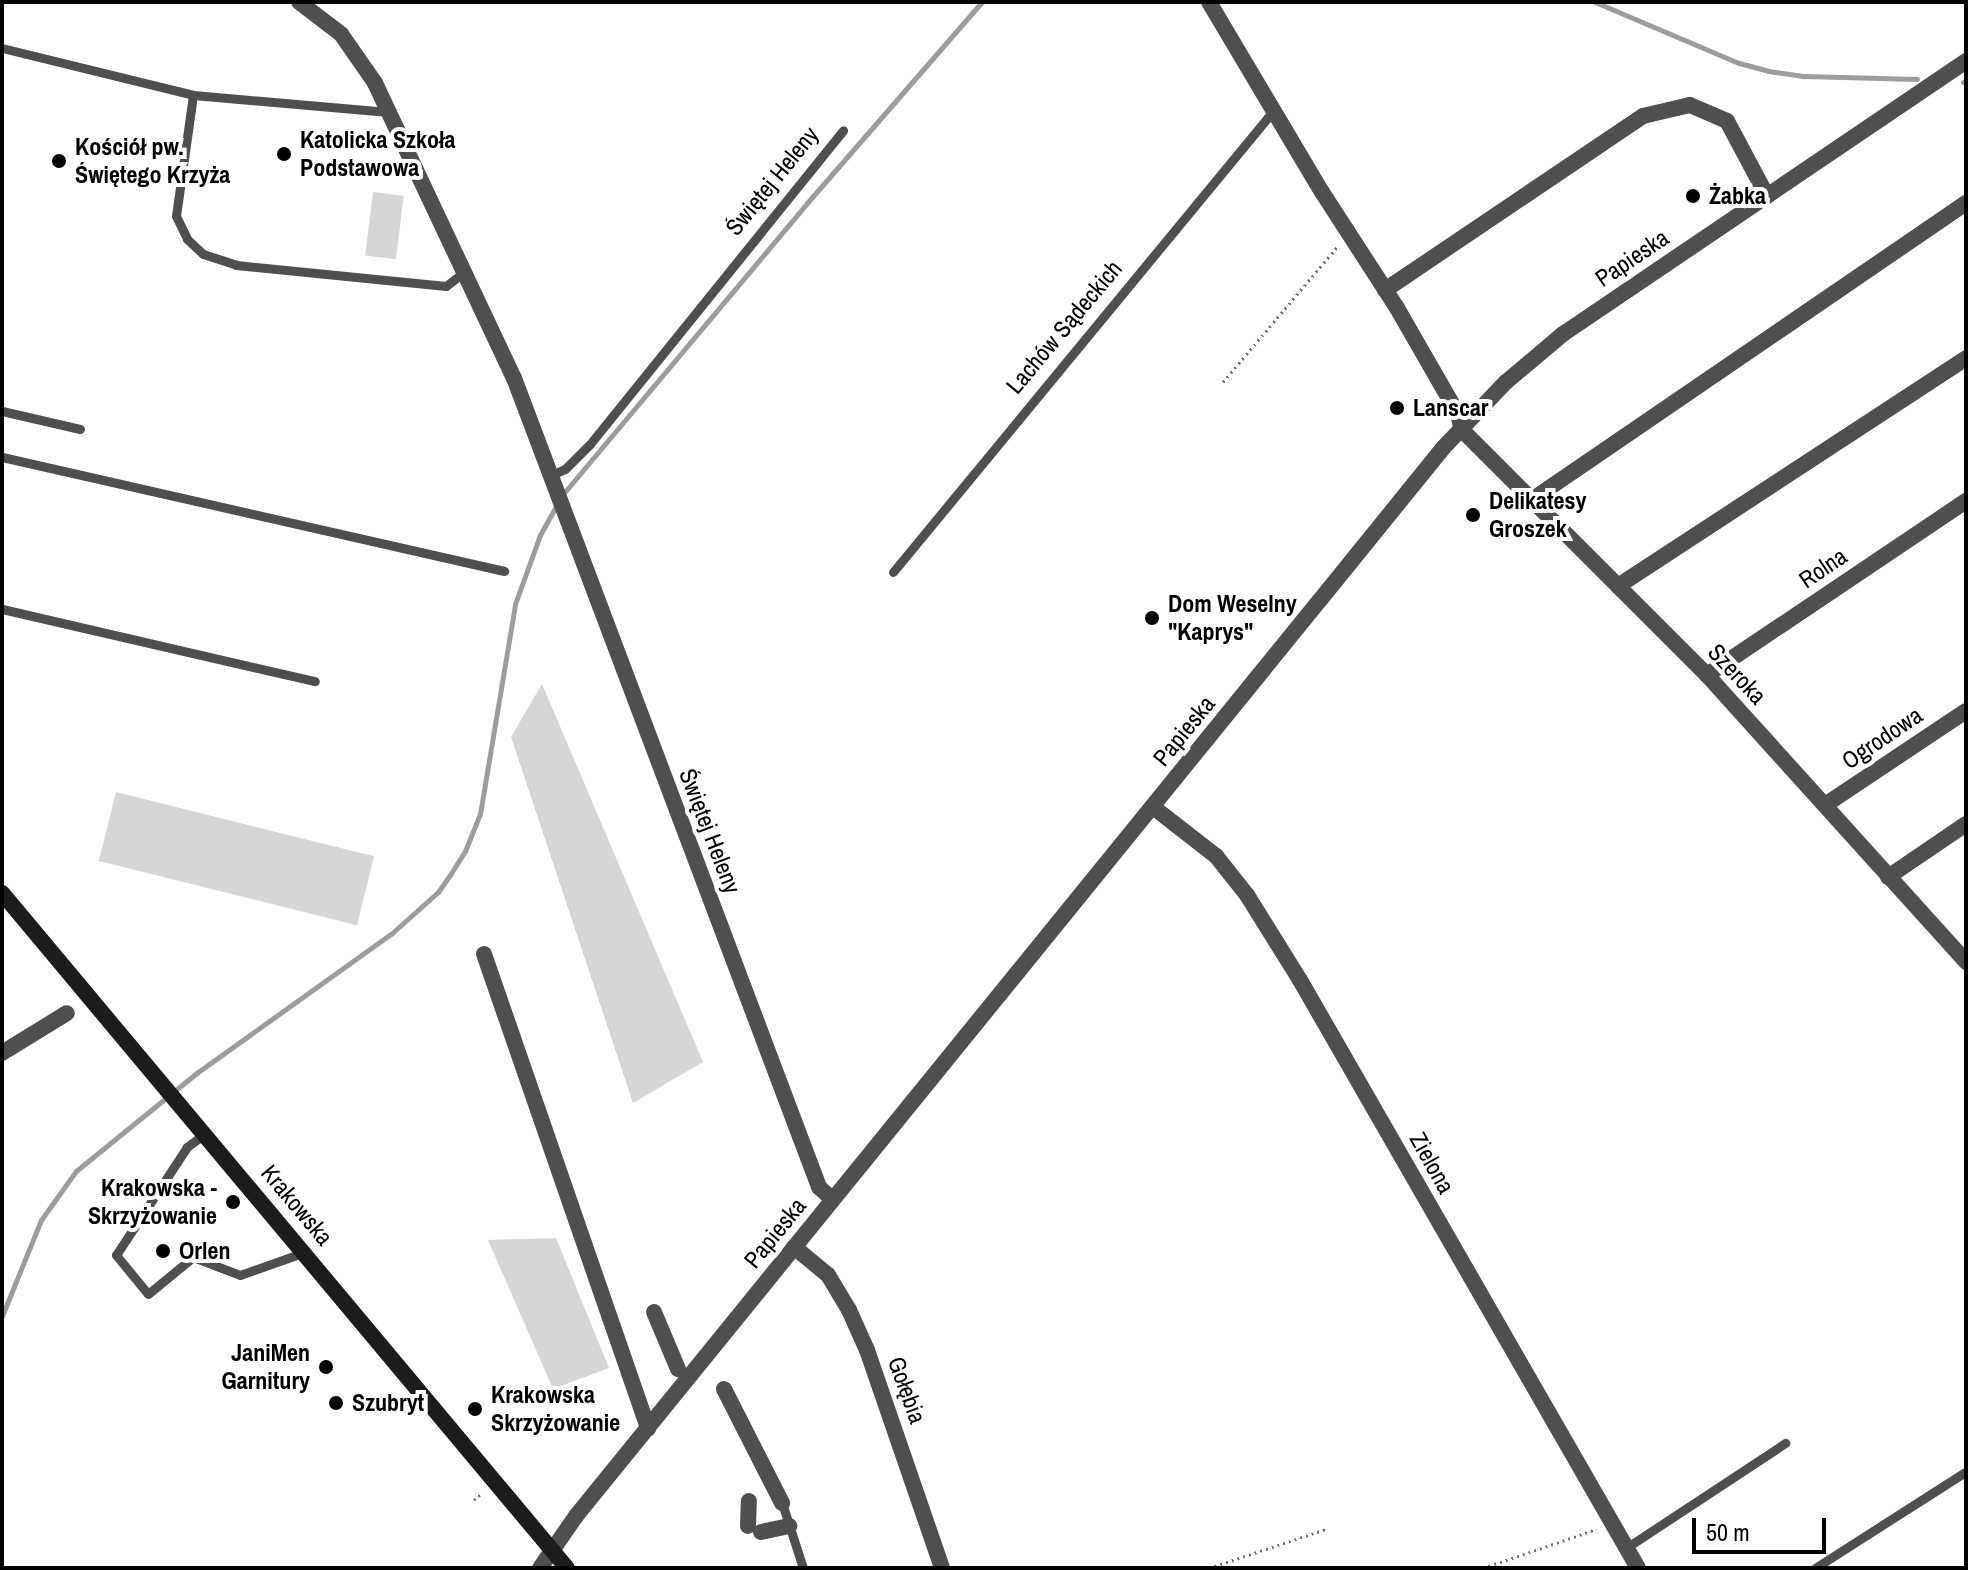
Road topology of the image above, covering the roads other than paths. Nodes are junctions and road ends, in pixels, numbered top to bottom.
1 (299, 2) edge
2 (1209, 2) edge
3 (2, 48) edge
4 (1966, 61) edge
5 (193, 95) junction
6 (1273, 111) junction
7 (391, 112) junction
8 (843, 130) dead end
9 (1767, 196) junction
10 (1966, 203) edge
11 (465, 271) junction
12 (1385, 290) junction
13 (1966, 358) edge
14 (2, 411) edge
15 (80, 429) dead end
16 (1462, 430) junction
17 (2, 457) edge
18 (551, 481) junction
19 (1533, 499) junction
20 (1966, 501) edge
21 (504, 571) dead end
22 (893, 572) dead end
23 (1618, 586) junction
24 (2, 609) edge
25 (1707, 675) junction
26 (315, 681) dead end
27 (1966, 711) edge
28 (1825, 805) junction
29 (1153, 807) junction
30 (1966, 824) edge
31 (1888, 877) junction
32 (2, 893) edge
33 (484, 954) dead end
34 (1966, 962) edge
35 (67, 1013) dead end
36 (2, 1053) edge
37 (206, 1133) junction
38 (832, 1199) junction
39 (794, 1247) junction
40 (305, 1252) junction
41 (654, 1312) dead end
42 (678, 1369) dead end
43 (724, 1389) dead end
44 (648, 1428) junction
45 (1785, 1443) dead end
46 (1965, 1472) edge
47 (749, 1501) dead end
48 (782, 1503) joint
49 (789, 1526) junction
50 (1626, 1548) junction
51 (552, 1551) junction
52 (540, 1568) edge
53 (567, 1568) edge
54 (803, 1568) edge
55 (942, 1568) edge
56 (1638, 1568) edge
57 (1815, 1568) edge

1 - 7 street, Świętej Heleny
2 - 6 street
3 - 5 lane
4 - 9 street, Papieska
5 - 7 lane
5 - 11 lane
6 - 12 street
6 - 22 lane, Lachów Sądeckich
7 - 11 street, Świętej Heleny
8 - 18 lane, Świętej Heleny
9 - 12 street
9 - 16 street, Papieska
10 - 19 street
11 - 18 street, Świętej Heleny
12 - 16 street
13 - 23 street
14 - 15 lane
16 - 19 street, Szeroka
16 - 29 street, Papieska
17 - 21 lane
18 - 38 street, Świętej Heleny
19 - 23 street, Szeroka
20 - 25 street, Rolna
23 - 25 street, Szeroka
24 - 26 lane
25 - 28 street, Szeroka
27 - 28 street, Ogrodowa
28 - 31 street, Szeroka
29 - 38 street, Papieska
29 - 50 street, Zielona
30 - 31 street
31 - 34 street, Szeroka
32 - 37 main road, Krakowska
33 - 44 street
35 - 36 street
37 - 40 main road, Krakowska
37 - 40 lane
38 - 39 street, Papieska
39 - 44 street, Papieska
39 - 55 street, Gołębia
40 - 51 main road, Krakowska
41 - 42 street
43 - 48 street
44 - 51 street, Papieska
45 - 50 lane
46 - 57 lane
47 - 49 street
48 - 49 lane
49 - 54 lane
50 - 56 street, Zielona
51 - 52 street, Papieska
51 - 53 main road, Krakowska

